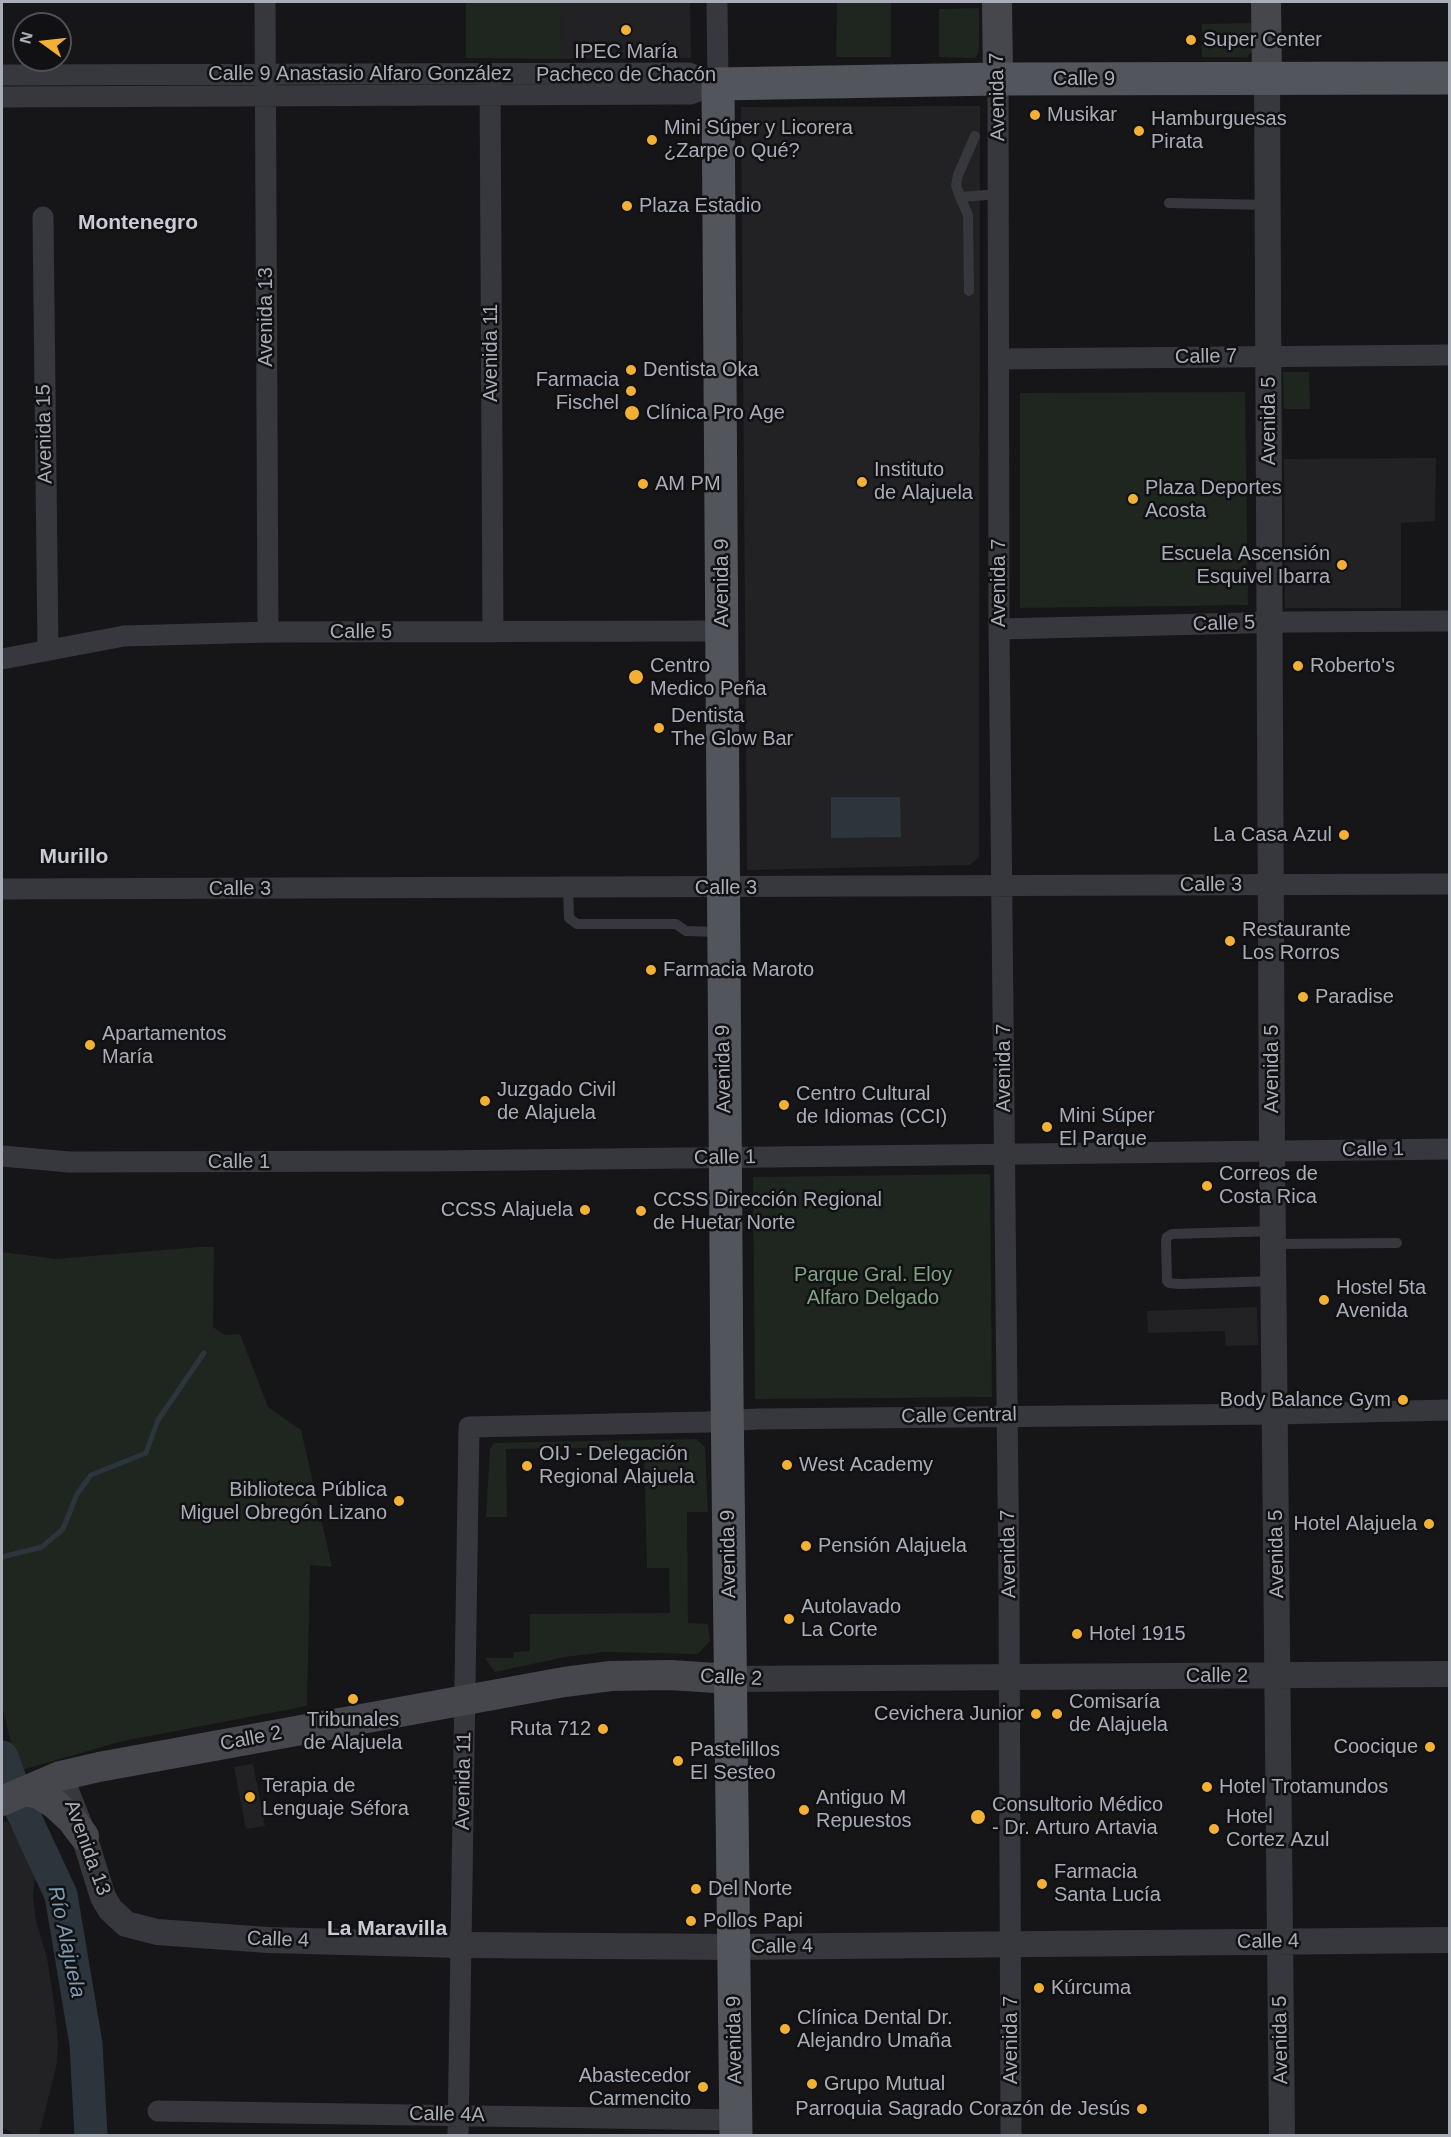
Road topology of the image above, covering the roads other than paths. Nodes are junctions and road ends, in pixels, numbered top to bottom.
1 (265, 2) edge
2 (717, 2) edge
3 (997, 2) edge
4 (1266, 2) edge
5 (2, 75) edge
6 (1449, 78) edge
7 (998, 79) junction
8 (1267, 79) junction
9 (264, 84) junction
10 (718, 84) junction
11 (490, 85) junction
12 (2, 97) edge
13 (975, 136) dead end
14 (999, 194) junction
15 (960, 197) junction
16 (1169, 203) dead end
17 (1268, 205) junction
18 (43, 217) dead end
19 (969, 291) dead end
20 (1449, 355) edge
21 (1269, 356) junction
22 (999, 359) junction
23 (1449, 621) edge
24 (1269, 622) junction
25 (999, 629) junction
26 (723, 631) junction
27 (268, 632) junction
28 (493, 632) junction
29 (48, 650) junction
30 (2, 658) edge
31 (1449, 884) edge
32 (1272, 885) junction
33 (1003, 886) junction
34 (568, 888) junction
35 (723, 888) junction
36 (2, 889) edge
37 (723, 932) junction
38 (1449, 1149) edge
39 (1272, 1152) junction
40 (2, 1156) edge
41 (1005, 1156) junction
42 (726, 1158) junction
43 (1268, 1235) junction
44 (1397, 1243) dead end
45 (1265, 1282) junction
46 (1449, 1410) edge
47 (1275, 1414) junction
48 (1008, 1416) junction
49 (727, 1421) junction
50 (469, 1427) joint
51 (1449, 1674) edge
52 (1278, 1676) junction
53 (1009, 1678) junction
54 (731, 1680) junction
55 (466, 1701) junction
56 (99, 1767) junction
57 (60, 1776) junction
58 (13, 1796) edge
59 (84, 1836) junction
60 (118, 1918) joint
61 (1449, 1940) edge
62 (1280, 1941) junction
63 (1011, 1944) junction
64 (460, 1946) junction
65 (734, 1947) junction
66 (158, 2111) dead end
67 (458, 2126) edge
68 (736, 2128) edge
69 (1011, 2136) edge
70 (1282, 2136) edge

1 - 9 street, Avenida 13
2 - 10 street, Avenida 9
3 - 7 main road, Avenida 7
4 - 8 main road, Avenida 5
5 - 9 street, Calle 9 Anastasio Alfaro González
6 - 8 main road, Calle 9
7 - 8 main road, Calle 9
7 - 10 main road, Calle 9
7 - 14 street, Avenida 7
8 - 17 street, Avenida 5
9 - 11 street, Calle 9 Anastasio Alfaro González
9 - 12 street, Calle 9 Anastasio Alfaro González
9 - 27 street, Avenida 13
10 - 11 street, Calle 9 Anastasio Alfaro González
10 - 26 main road, Avenida 9
11 - 28 street, Avenida 11
13 - 15 lane
14 - 15 lane
14 - 22 street, Avenida 7
15 - 19 lane
16 - 17 lane
17 - 21 street, Avenida 5
18 - 29 street, Avenida 15
20 - 21 street, Calle 7
21 - 22 street, Calle 7
21 - 24 street, Avenida 5
22 - 25 street, Avenida 7
23 - 24 street, Calle 5
24 - 25 street, Calle 5
24 - 32 street, Avenida 5
25 - 33 street, Avenida 7
26 - 28 street, Calle 5
26 - 35 main road, Avenida 9
27 - 28 street, Calle 5
27 - 29 street, Calle 5
29 - 30 street, Calle 5
31 - 32 street, Calle 3
32 - 33 street, Calle 3
32 - 39 street, Avenida 5
33 - 35 street, Calle 3
33 - 41 street, Avenida 7
34 - 35 street, Calle 3
34 - 36 street, Calle 3
34 - 37 lane
35 - 37 main road, Avenida 9
37 - 42 main road, Avenida 9
38 - 39 street, Calle 1
39 - 41 street, Calle 1
39 - 43 street, Avenida 5
40 - 42 street, Calle 1
41 - 42 street, Calle 1
41 - 48 street, Avenida 7
42 - 49 main road, Avenida 9
43 - 44 lane
43 - 45 street, Avenida 5
43 - 45 lane
45 - 47 street, Avenida 5
46 - 47 street, Calle Central
47 - 48 street, Calle Central
47 - 52 street, Avenida 5
48 - 49 street, Calle Central
48 - 53 street, Avenida 7
49 - 50 street, Calle Central
49 - 54 main road, Avenida 9
50 - 55 street, Avenida 11
51 - 52 street, Calle 2
52 - 53 street, Calle 2
52 - 62 street, Avenida 5
53 - 54 street, Calle 2
53 - 63 street, Avenida 7
54 - 55 main road, Calle 2
54 - 65 main road, Avenida 9
55 - 56 main road, Calle 2
55 - 64 street, Avenida 11
56 - 57 main road, Calle 2
56 - 59 main road
57 - 58 main road, Calle 2
57 - 59 street, Avenida 13
58 - 59 main road
59 - 60 street, Avenida 13
60 - 64 street, Calle 4
61 - 62 street, Calle 4
62 - 63 street, Calle 4
62 - 70 street, Avenida 5
63 - 65 street, Calle 4
63 - 69 street, Avenida 7
64 - 65 street, Calle 4
64 - 67 street, Avenida 11
65 - 68 main road, Avenida 9
66 - 67 street, Calle 4A
67 - 68 street, Calle 4A

